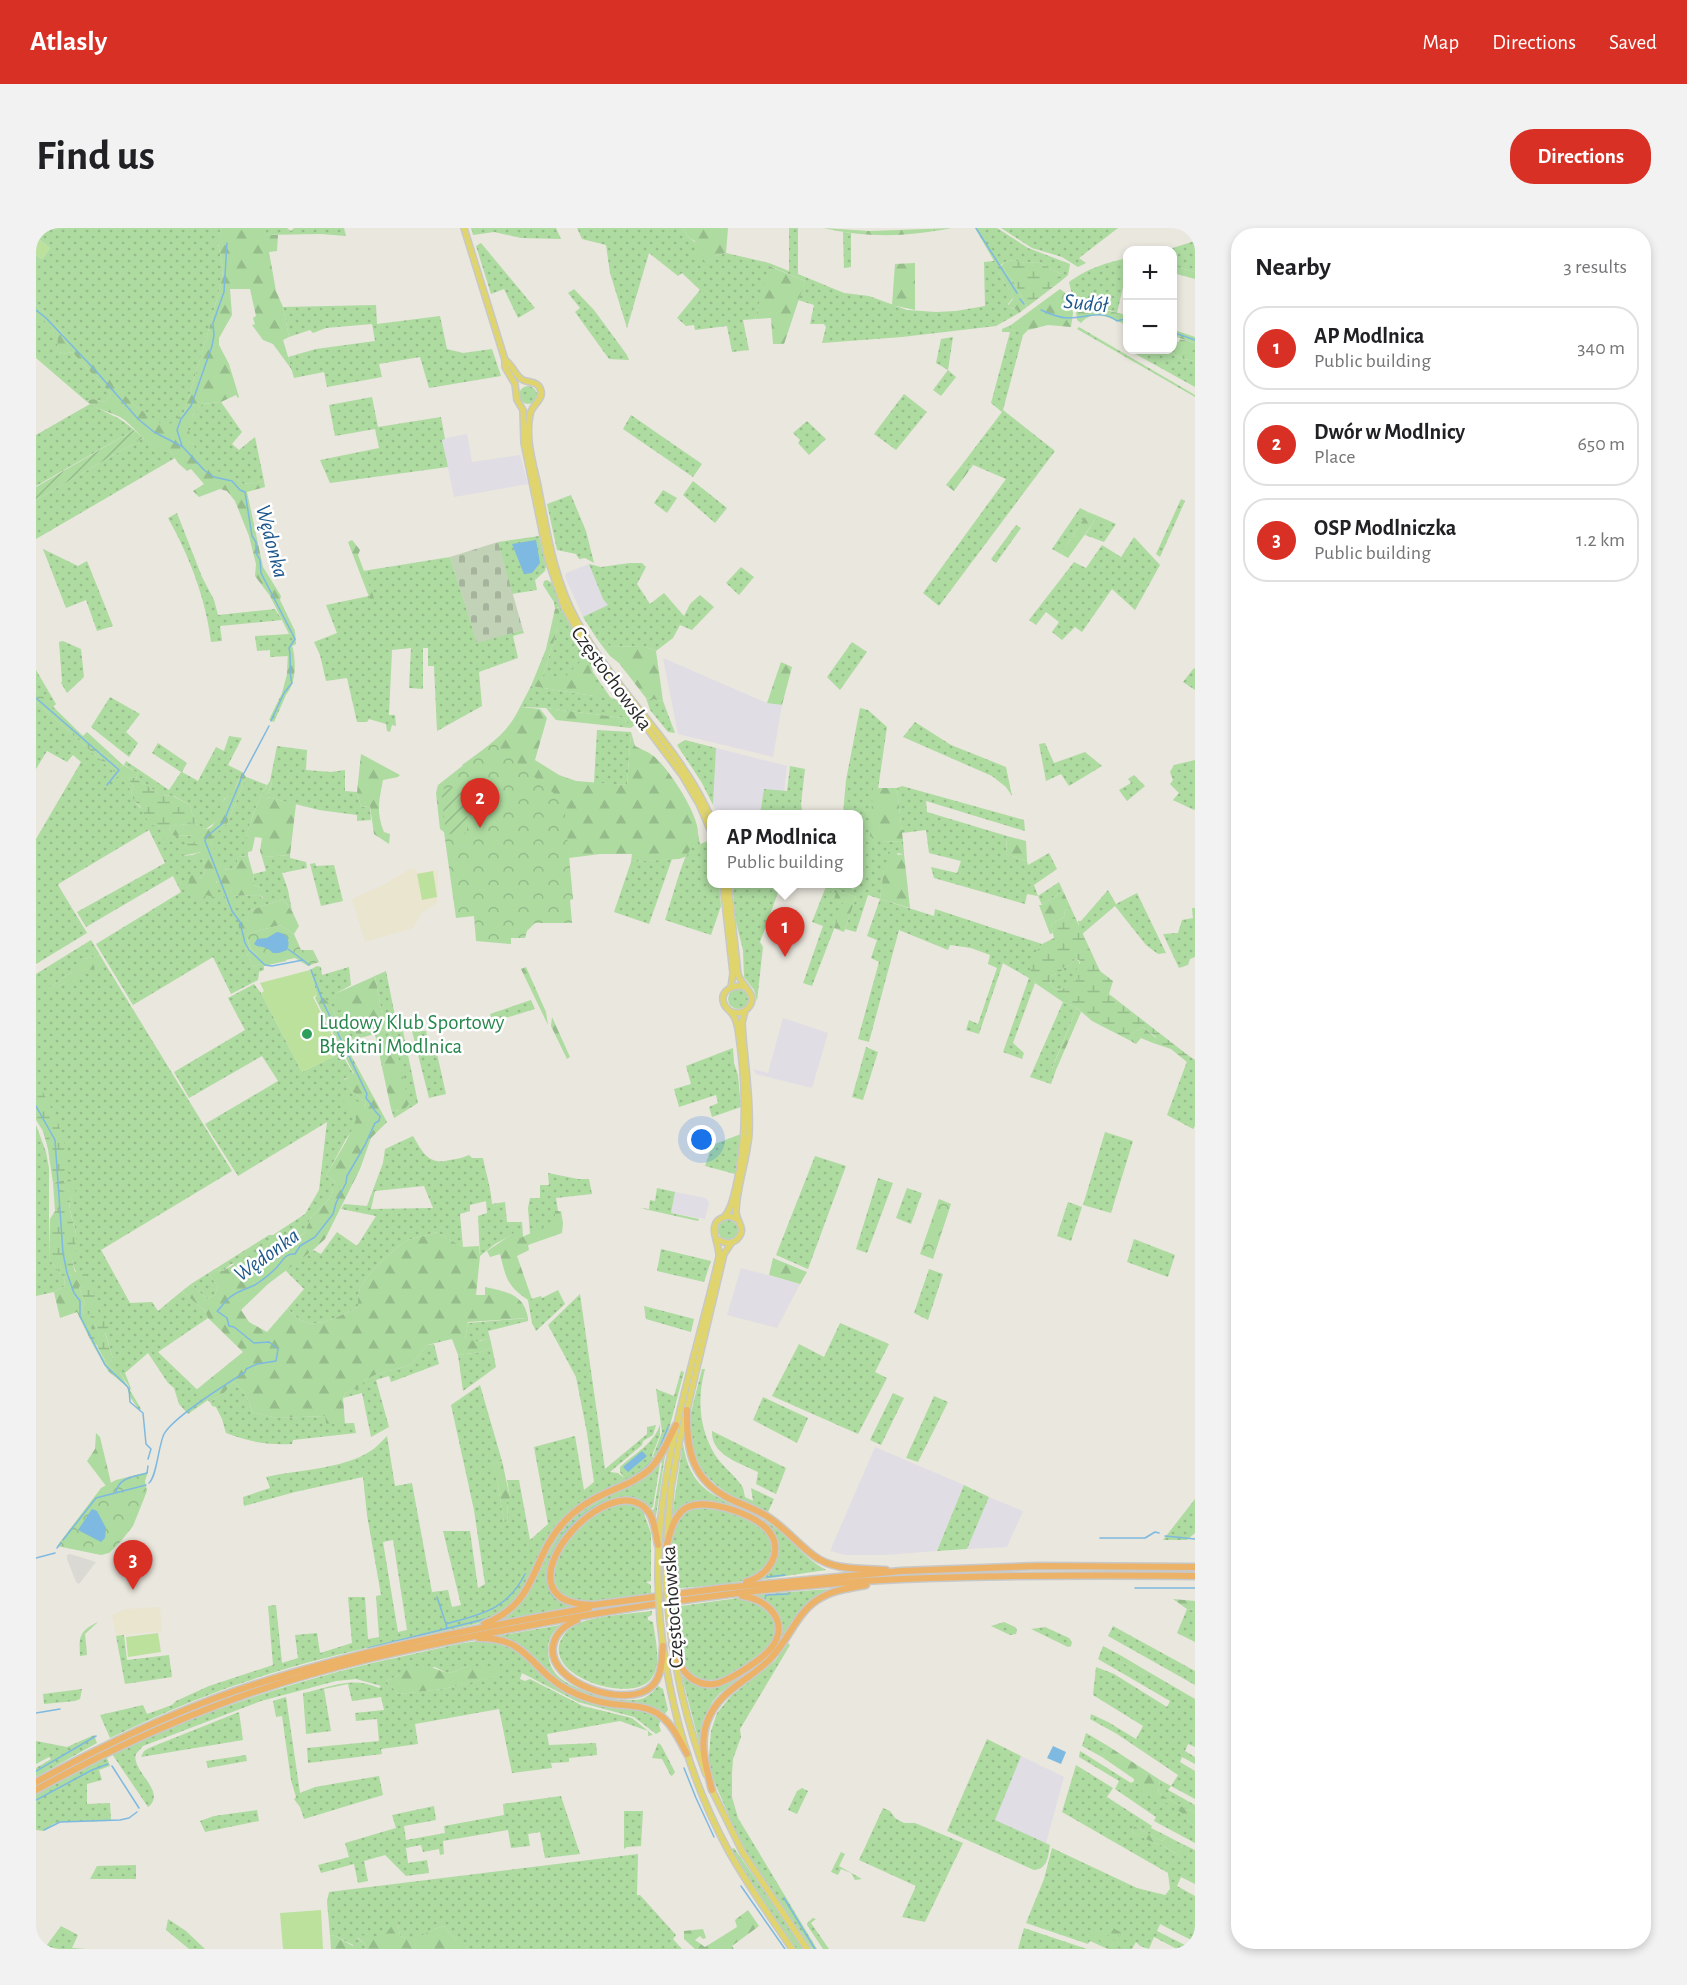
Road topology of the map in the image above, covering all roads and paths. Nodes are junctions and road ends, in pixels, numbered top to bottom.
1 (464, 228) edge
2 (505, 360) junction
3 (530, 381) junction
4 (516, 392) junction
5 (520, 405) junction
6 (534, 406) junction
7 (707, 811) edge
8 (707, 824) edge
9 (723, 888) edge
10 (728, 888) edge
11 (731, 987) junction
12 (745, 987) junction
13 (745, 1011) junction
14 (731, 1012) junction
15 (723, 1218) junction
16 (738, 1220) junction
17 (717, 1240) junction
18 (732, 1242) junction
19 (687, 1410) junction
20 (676, 1425) junction
21 (658, 1545) junction
22 (666, 1548) junction
23 (1195, 1567) edge
24 (901, 1571) junction
25 (1195, 1576) edge
26 (900, 1579) junction
27 (723, 1588) junction
28 (726, 1595) junction
29 (616, 1603) junction
30 (602, 1612) junction
31 (466, 1634) junction
32 (672, 1643) junction
33 (663, 1646) junction
34 (106, 1749) junction
35 (687, 1754) junction
36 (36, 1782) edge
37 (36, 1790) edge
38 (712, 1790) junction
39 (792, 1949) edge
40 (807, 1949) edge

1 - 2 main road
2 - 3 main road
2 - 4 main road
3 - 4 main road
3 - 6 main road
4 - 5 main road
5 - 6 main road
5 - 8 main road, Częstochowska
6 - 7 main road, Częstochowska
9 - 11 main road
10 - 12 main road
11 - 12 main road
11 - 14 main road
12 - 13 main road
13 - 14 main road
13 - 16 main road
14 - 15 main road
15 - 16 main road
15 - 17 main road
16 - 18 main road
17 - 18 main road
17 - 20 main road, Częstochowska
18 - 19 main road, Częstochowska
19 - 22 main road, Częstochowska
19 - 24 highway
20 - 21 main road, Częstochowska
20 - 31 highway
21 - 29 highway
21 - 33 main road, Częstochowska, bridge
22 - 27 highway
22 - 32 main road, Częstochowska, bridge
23 - 24 highway
24 - 27 highway
25 - 26 highway
26 - 28 highway
26 - 38 highway
27 - 29 highway
28 - 30 highway
28 - 32 highway
29 - 31 highway
30 - 31 highway
30 - 33 highway
31 - 34 highway
31 - 35 highway
32 - 38 main road, Częstochowska
33 - 35 main road, Częstochowska
34 - 36 highway
34 - 37 highway
35 - 39 main road, Częstochowska
38 - 40 main road, Częstochowska

